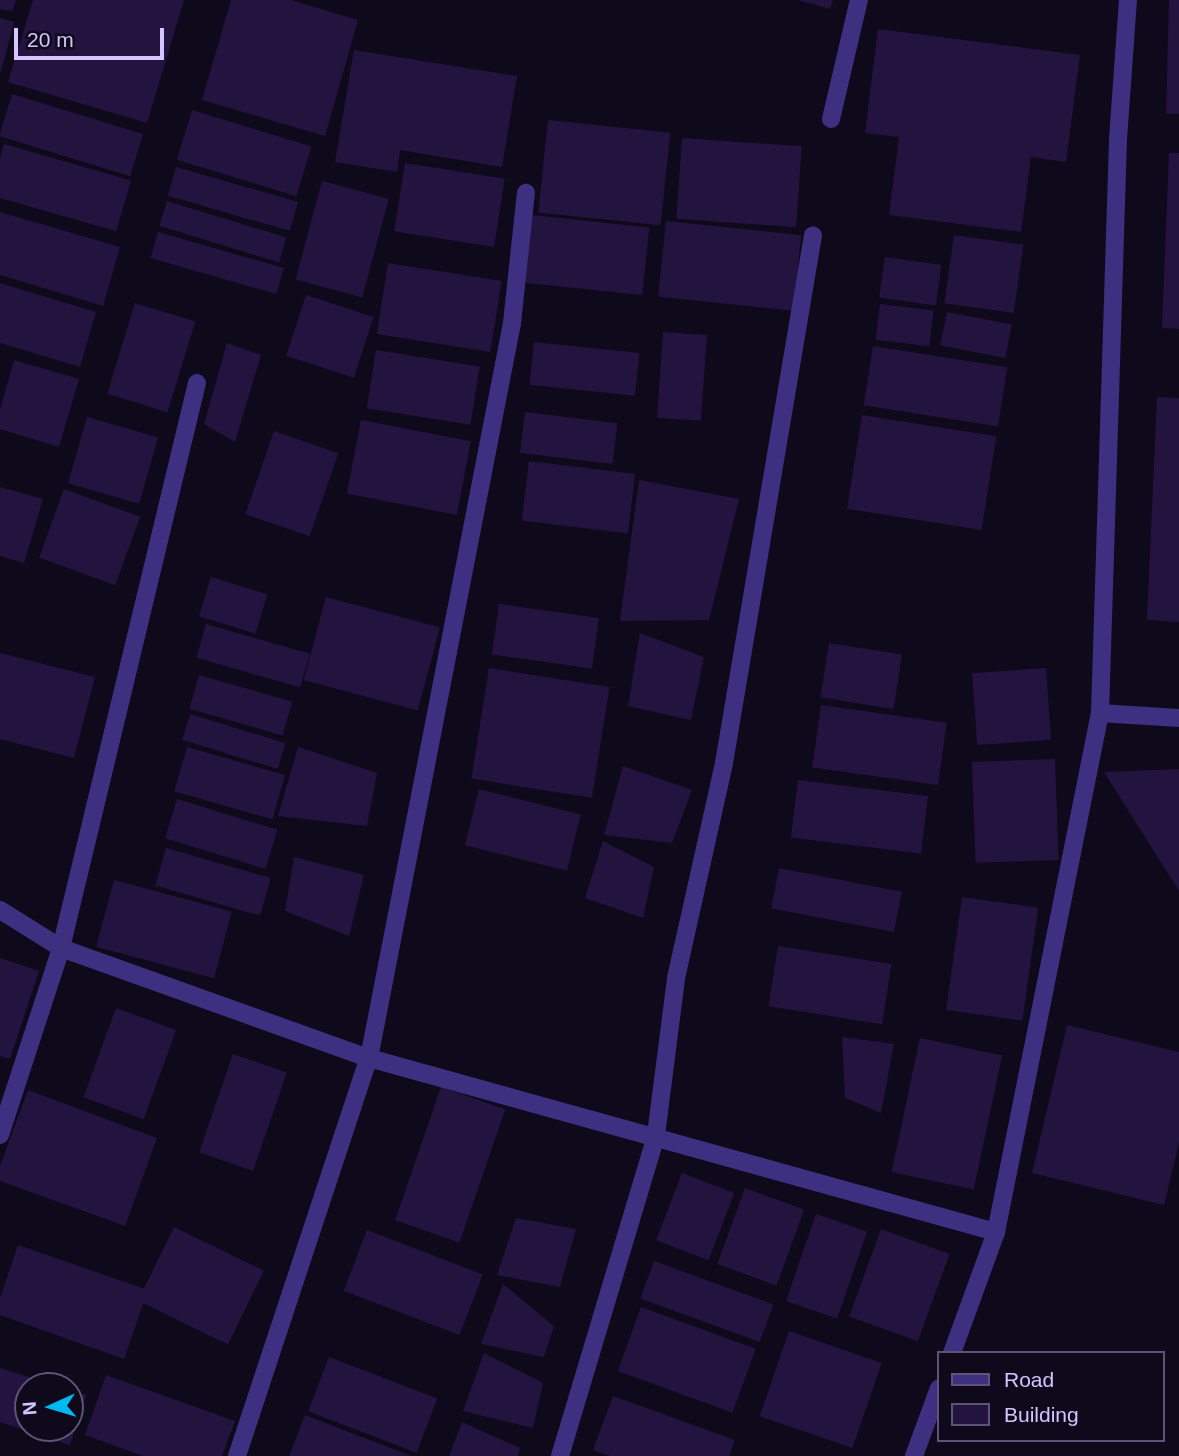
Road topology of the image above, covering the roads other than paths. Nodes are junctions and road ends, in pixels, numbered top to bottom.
1 (859, 0) edge
2 (1128, 0) edge
3 (831, 119) dead end
4 (526, 193) dead end
5 (813, 235) dead end
6 (197, 383) dead end
7 (1100, 713) junction
8 (1179, 718) edge
9 (0, 910) edge
10 (61, 948) junction
11 (369, 1058) junction
12 (0, 1135) edge
13 (656, 1135) junction
14 (996, 1232) junction
15 (953, 1351) edge
16 (937, 1393) edge
17 (237, 1456) edge
18 (560, 1456) edge
19 (914, 1456) edge

1 - 3 street
2 - 7 street
4 - 11 street
5 - 13 street
6 - 10 street
7 - 8 street
7 - 14 street
9 - 10 street
10 - 11 street
10 - 12 street
11 - 13 street
11 - 17 street
13 - 14 street
13 - 18 street
14 - 15 street
16 - 19 street

